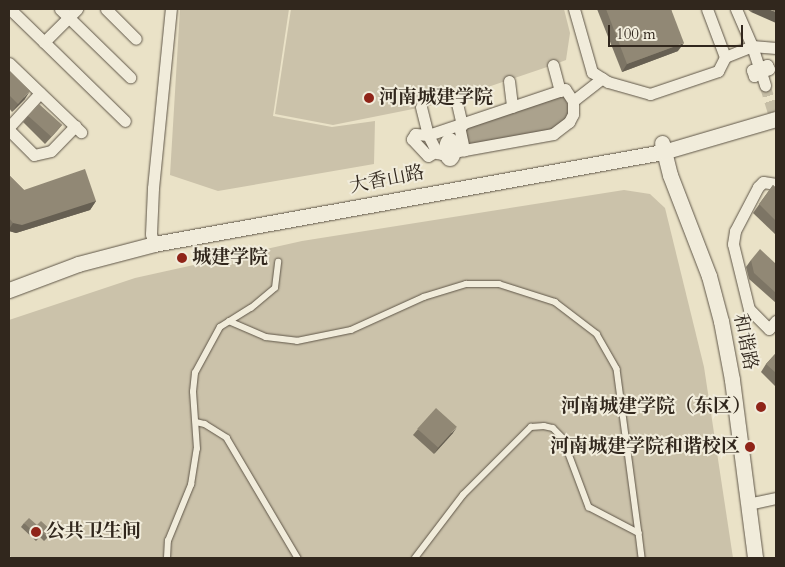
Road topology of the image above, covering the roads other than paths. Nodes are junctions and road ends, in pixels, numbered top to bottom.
1 (10, 9) edge
2 (60, 9) edge
3 (106, 9) edge
4 (171, 9) edge
5 (574, 9) edge
6 (707, 9) edge
7 (736, 9) edge
8 (73, 13) edge
9 (136, 39) dead end
10 (44, 42) junction
11 (752, 46) junction
12 (776, 48) edge
13 (725, 57) junction
14 (9, 63) edge
15 (554, 65) dead end
16 (130, 77) dead end
17 (602, 78) junction
18 (508, 81) dead end
19 (765, 85) tunnel mouth
20 (562, 90) junction
21 (40, 93) junction
22 (577, 98) junction
23 (456, 99) dead end
24 (421, 107) dead end
25 (512, 107) junction
26 (776, 109) edge
27 (776, 120) edge
28 (125, 121) dead end
29 (461, 126) junction
30 (9, 128) edge
31 (452, 142) junction
32 (432, 144) junction
33 (662, 146) junction
34 (776, 184) edge
35 (152, 239) junction
36 (278, 262) dead end
37 (9, 280) edge
38 (9, 290) edge
39 (229, 321) junction
40 (774, 329) edge
41 (196, 422) junction
42 (776, 498) edge
43 (748, 504) junction
44 (639, 533) junction
45 (167, 558) edge
46 (298, 558) edge
47 (415, 558) edge
48 (642, 558) edge
49 (755, 558) edge

1 - 10 street
2 - 8 street
3 - 9 street
4 - 35 street
5 - 17 street
6 - 13 street
7 - 11 street
8 - 10 street
8 - 16 street
10 - 28 street
11 - 12 street
11 - 13 street
11 - 19 street
13 - 17 street
14 - 21 street
15 - 20 street
17 - 22 street
18 - 25 street
20 - 22 street
20 - 25 street
21 - 30 street
21 - 30 street
22 - 31 street
23 - 29 street
24 - 32 street
25 - 29 street
26 - 33 main road, 大香山路
27 - 33 main road, 大香山路
29 - 31 street
31 - 32 street
31 - 32 street
33 - 35 main road, 大香山路
33 - 43 main road, 和谐路
34 - 40 street
35 - 37 main road, 大香山路
35 - 38 main road, 大香山路
36 - 39 lane
39 - 41 lane
39 - 44 lane
41 - 45 lane
41 - 46 lane
42 - 43 street
43 - 49 main road, 和谐路
44 - 47 lane
44 - 48 lane

